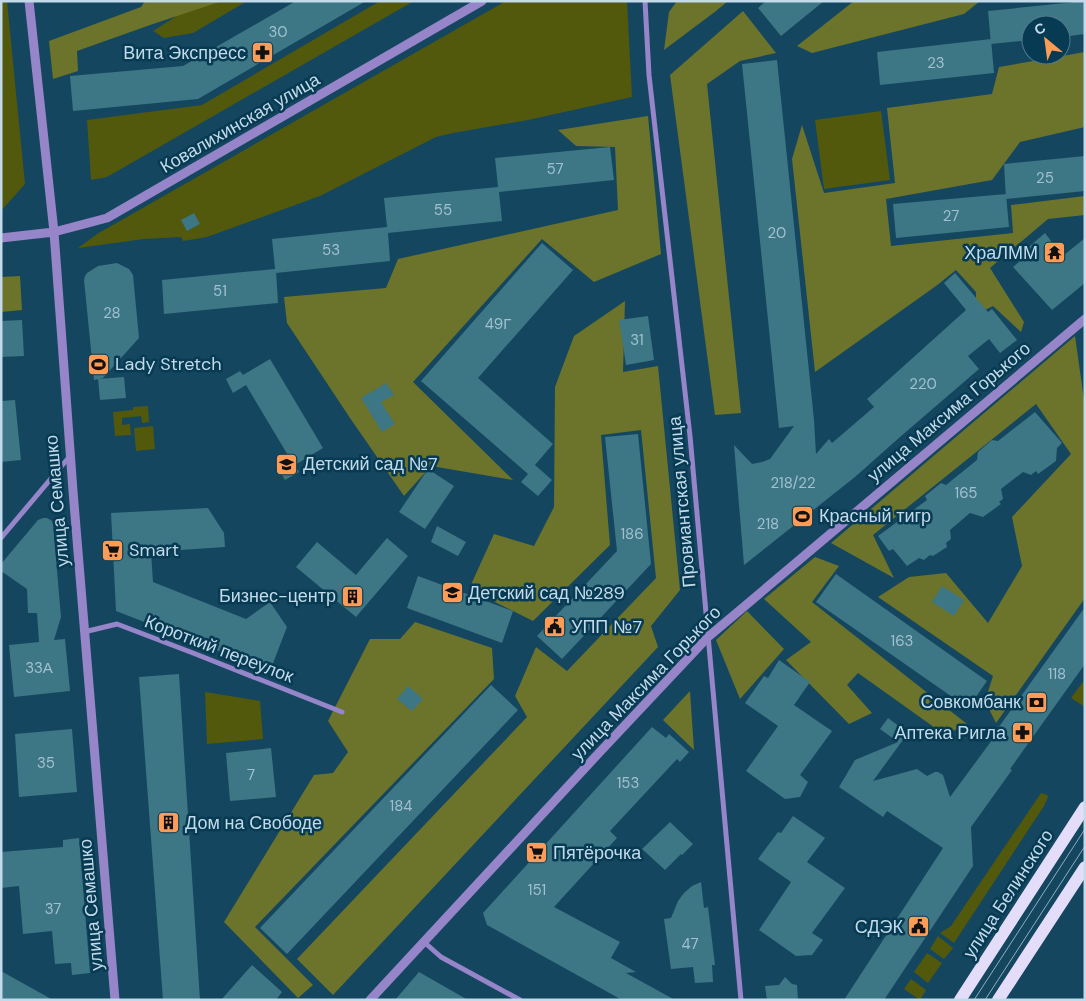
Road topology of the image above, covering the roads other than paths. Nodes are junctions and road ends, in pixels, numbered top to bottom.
1 (29, 1) edge
2 (482, 1) edge
3 (645, 1) edge
4 (54, 232) junction
5 (1, 238) edge
6 (1085, 319) edge
7 (70, 456) junction
8 (1, 538) edge
9 (84, 632) junction
10 (708, 637) junction
11 (342, 712) dead end
12 (1085, 807) edge
13 (1085, 867) edge
14 (424, 942) junction
15 (115, 1000) edge
16 (370, 1000) edge
17 (520, 1000) edge
18 (741, 1000) edge
19 (960, 1000) edge
20 (998, 1000) edge

1 - 4 street, улица Семашко
2 - 4 street, Ковалихинская улица
3 - 10 street, Провиантская улица
4 - 5 street, Ковалихинская улица
4 - 7 street, улица Семашко
6 - 10 street, улица Максима Горького
7 - 8 street
7 - 9 street, улица Семашко
9 - 11 street, Короткий переулок
9 - 15 street, улица Семашко
10 - 14 street, улица Максима Горького
10 - 18 street, Провиантская улица
12 - 19 main road, улица Белинского
13 - 20 main road
14 - 16 street, улица Максима Горького
14 - 17 street

